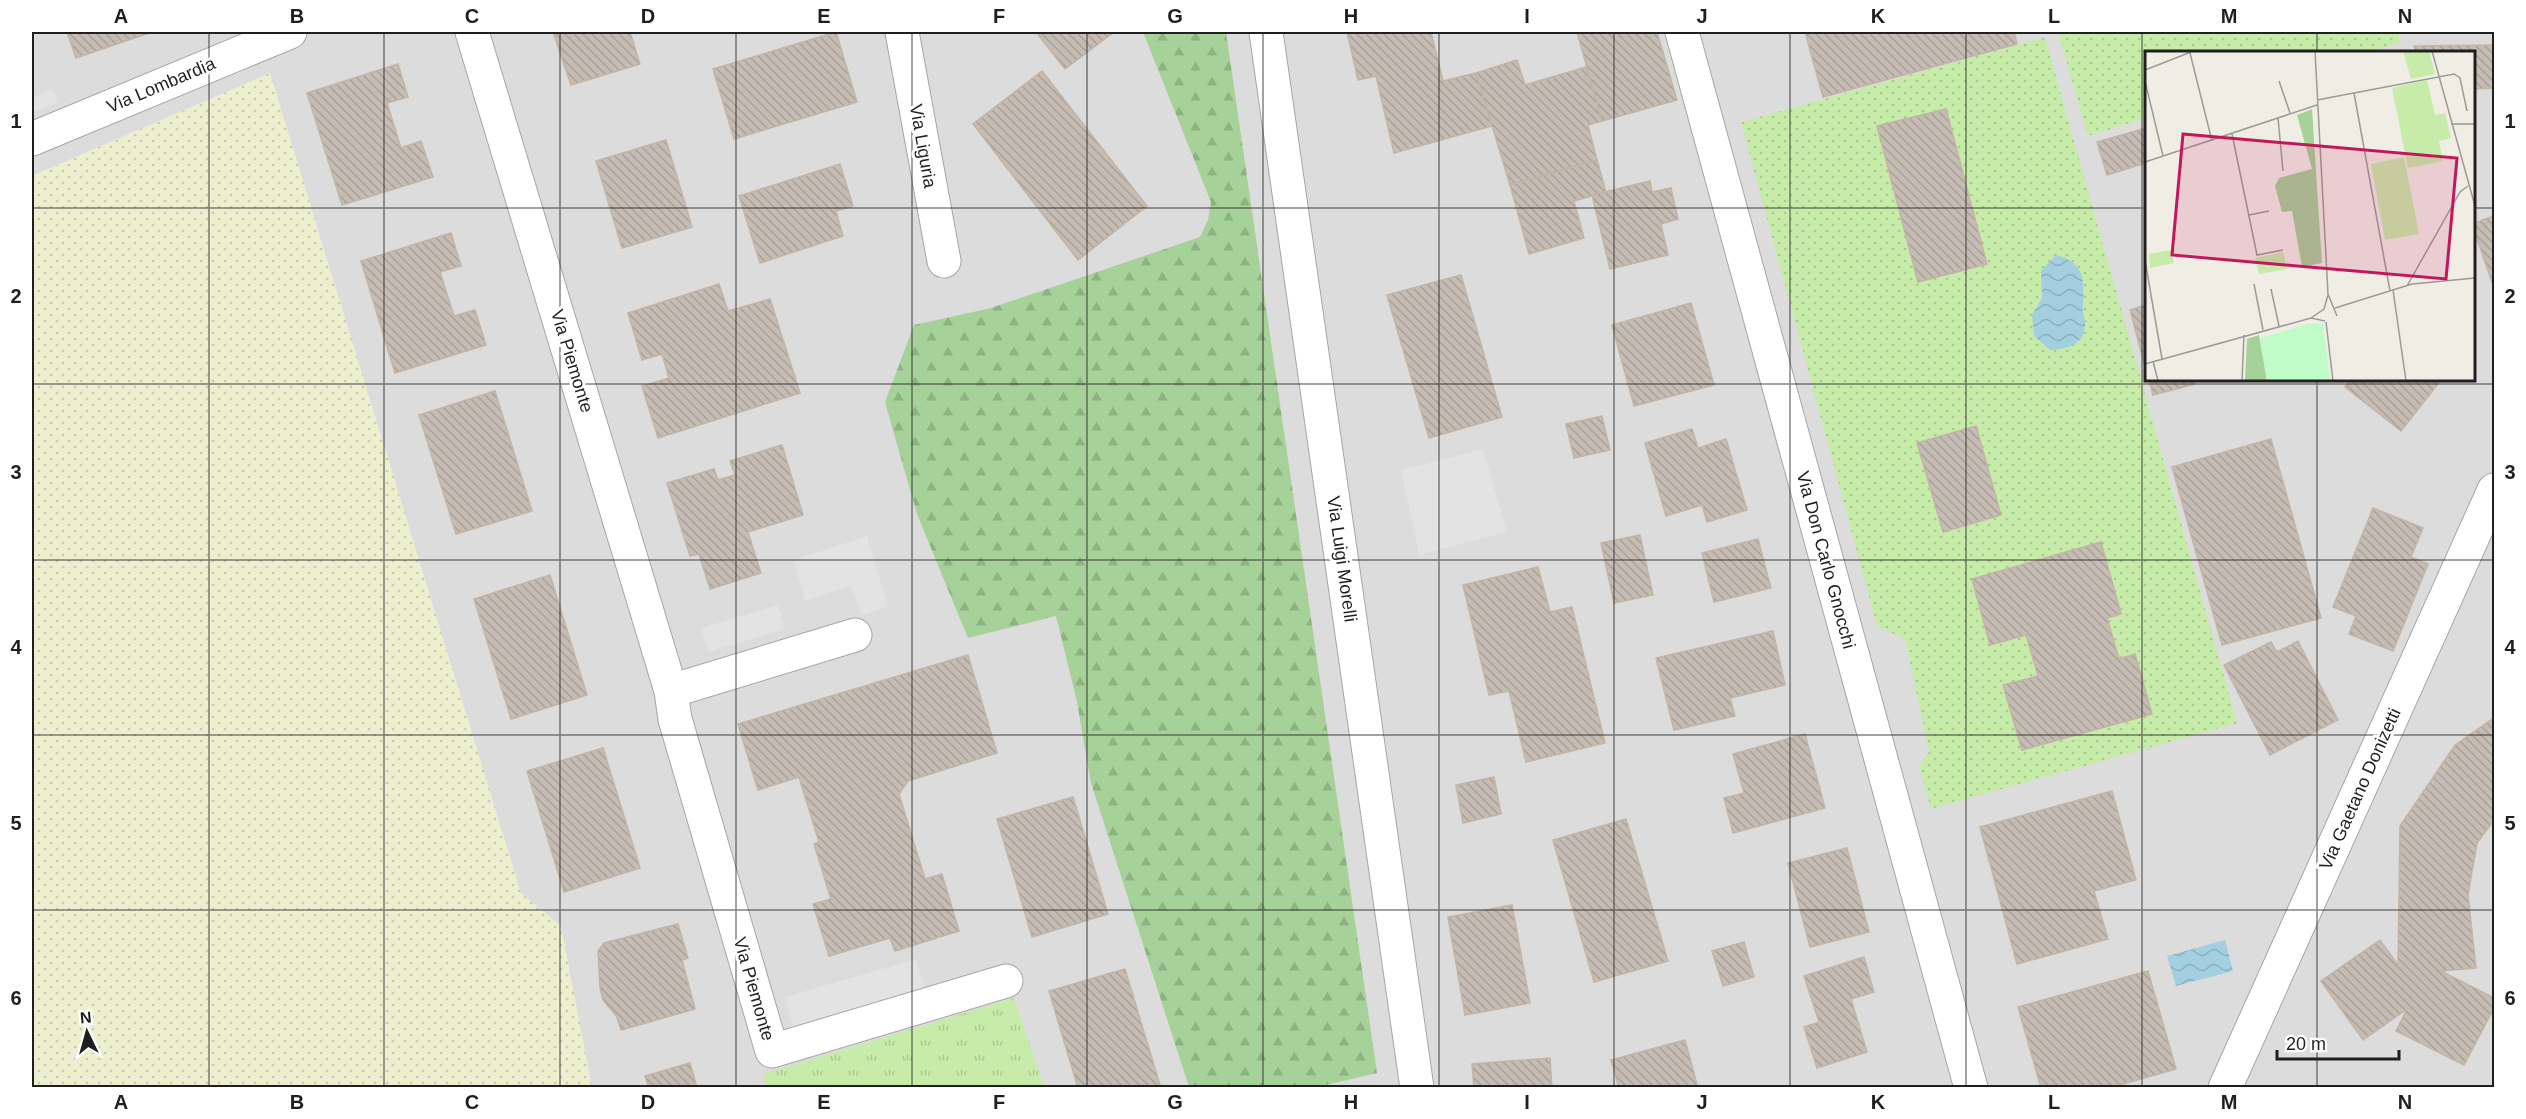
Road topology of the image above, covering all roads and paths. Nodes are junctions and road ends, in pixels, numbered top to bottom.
1 (472, 32) edge
2 (903, 32) edge
3 (1266, 32) edge
4 (1682, 32) edge
5 (280, 33) edge
6 (32, 139) edge
7 (944, 261) dead end
8 (2494, 490) edge
9 (855, 634) dead end
10 (671, 691) junction
11 (1006, 981) dead end
12 (1417, 1088) edge
13 (1971, 1088) edge
14 (2225, 1088) edge

1 - 10 street, Via Piemonte
2 - 7 street, Via Liguria
3 - 12 street, Via Luigi Morelli
4 - 13 street, Via Don Carlo Gnocchi
5 - 6 street, Via Lombardia
8 - 14 street, Via Gaetano Donizetti
9 - 10 street
10 - 11 street, Via Piemonte

